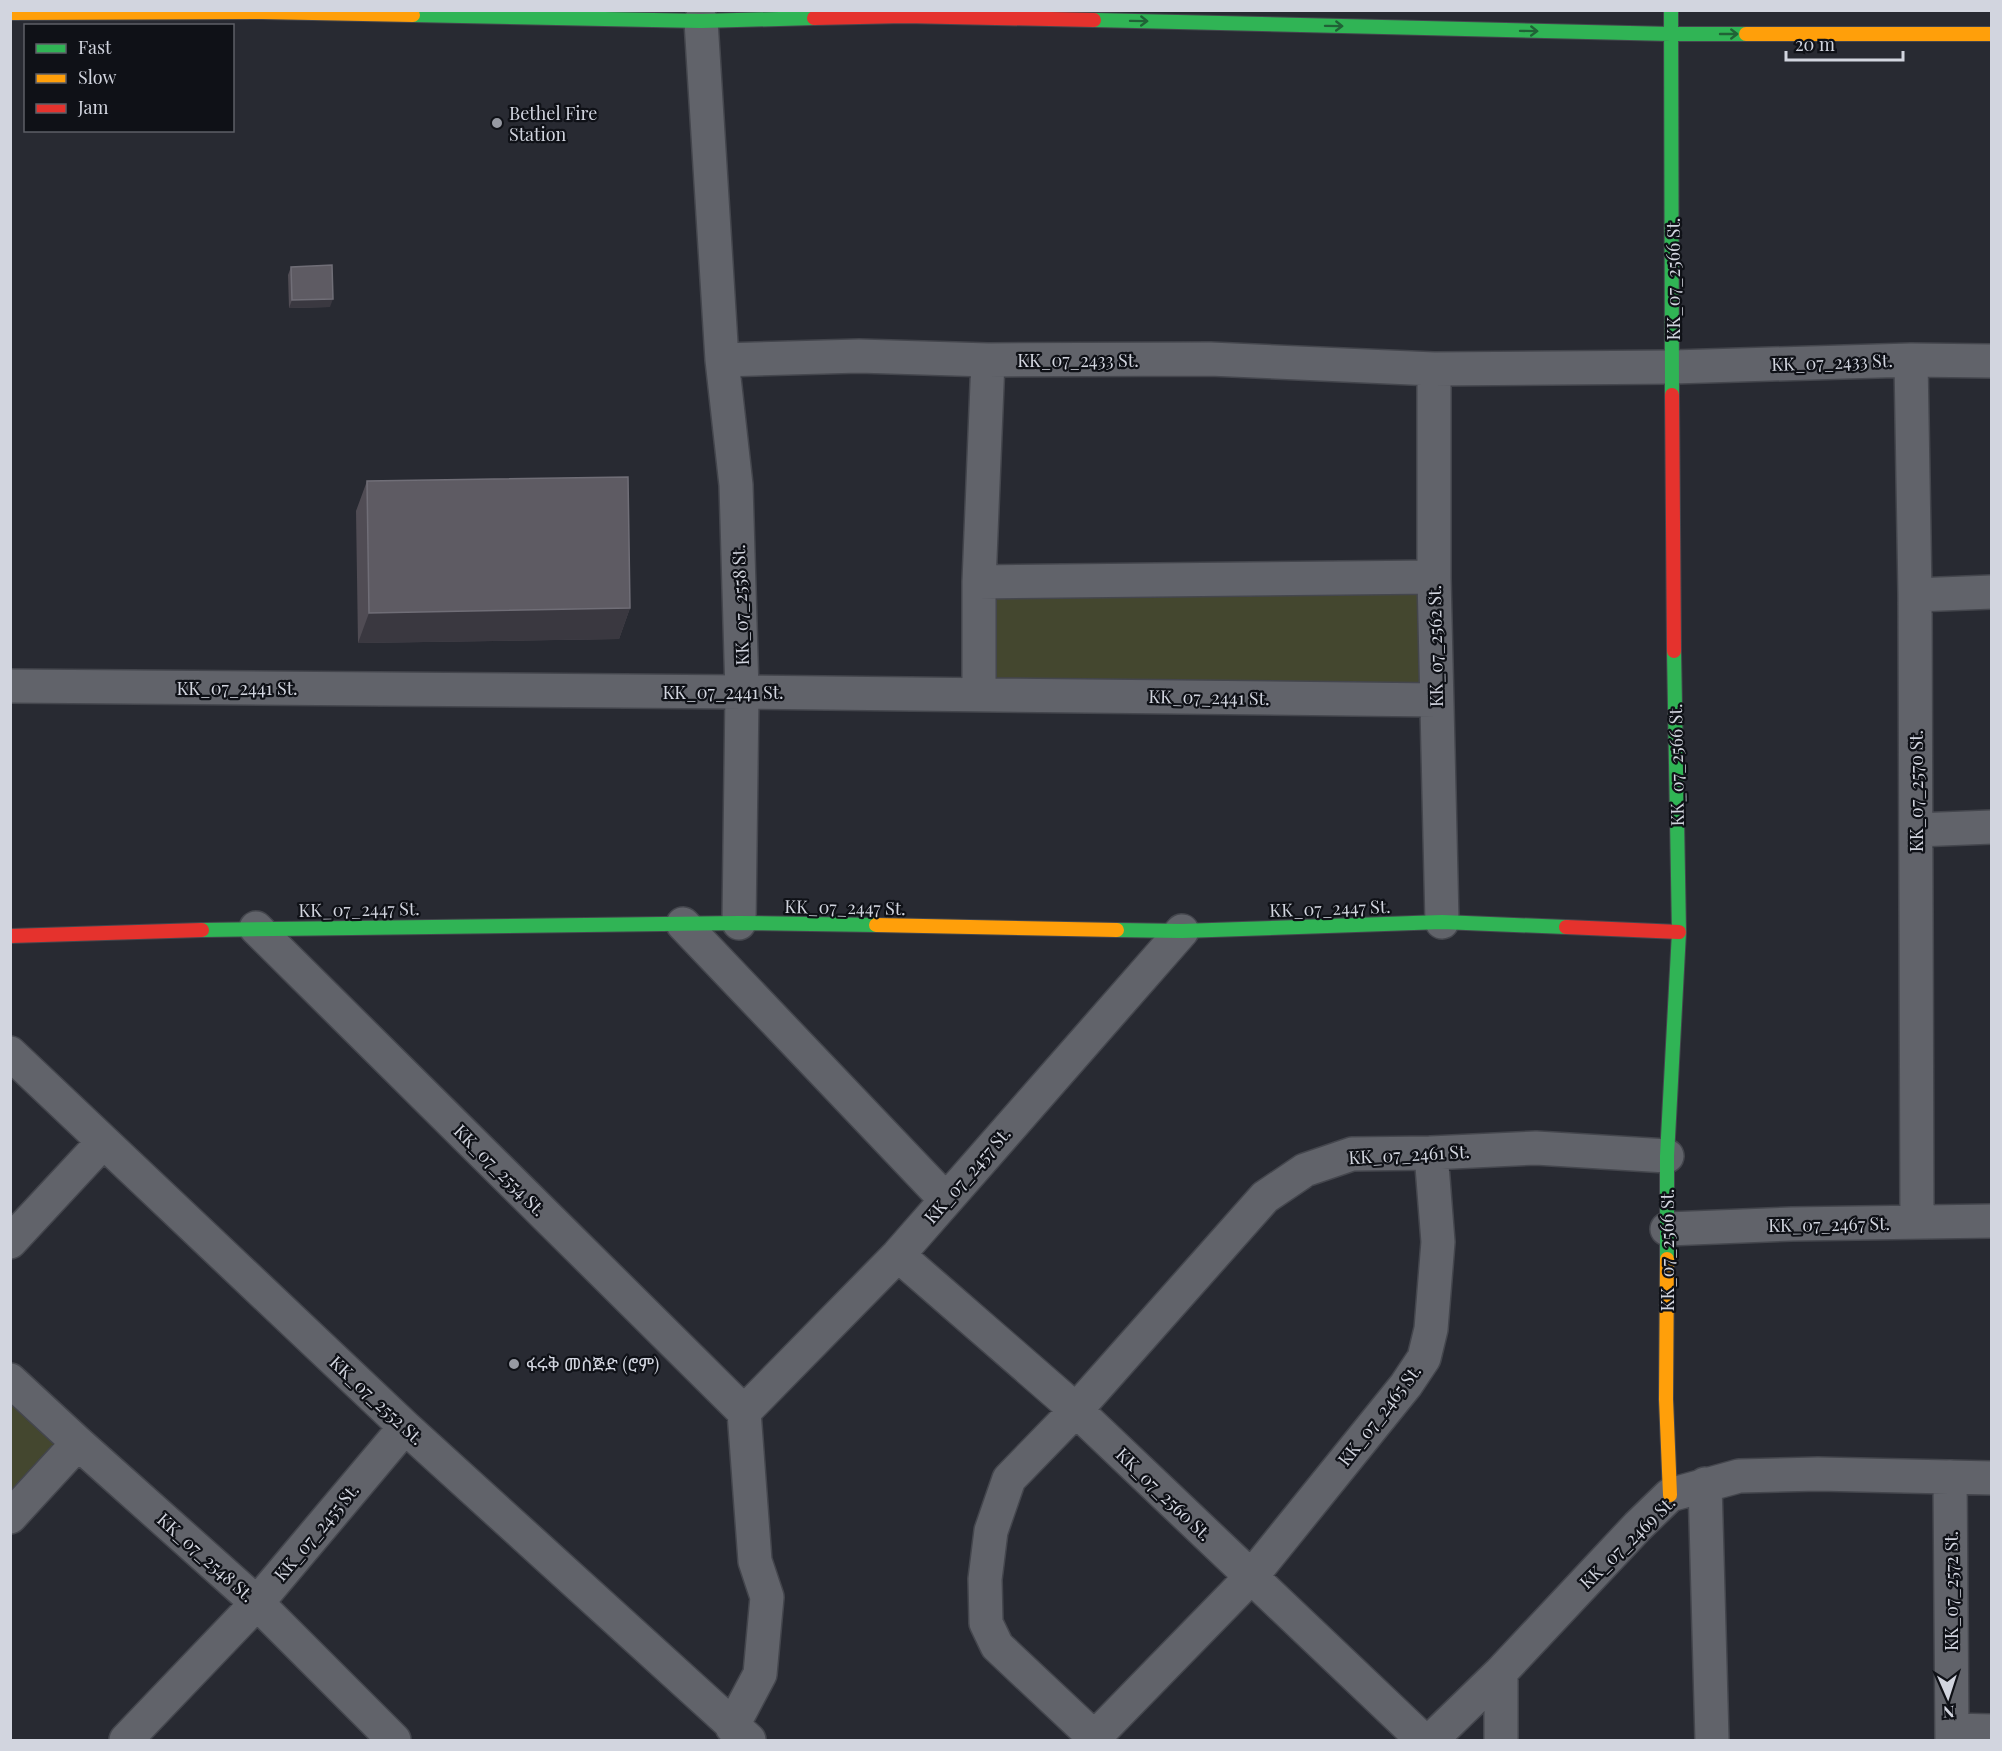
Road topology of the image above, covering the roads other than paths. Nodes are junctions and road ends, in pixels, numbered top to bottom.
1 (1671, 10) edge
2 (262, 12) edge
3 (10, 13) edge
4 (594, 15) edge
5 (701, 21) junction
6 (1671, 34) junction
7 (1992, 34) edge
8 (722, 360) junction
9 (988, 360) junction
10 (1911, 360) junction
11 (1992, 361) edge
12 (1674, 367) junction
13 (1434, 369) junction
14 (1434, 577) junction
15 (979, 582) junction
16 (1992, 592) edge
17 (1915, 595) junction
18 (10, 686) edge
19 (742, 692) junction
20 (979, 694) junction
21 (1436, 700) junction
22 (1992, 827) edge
23 (1916, 830) junction
24 (1442, 922) junction
25 (739, 923) junction
26 (683, 924) junction
27 (256, 928) junction
28 (1182, 931) junction
29 (1679, 932) junction
30 (10, 936) edge
31 (10, 1053) edge
32 (103, 1142) junction
33 (1431, 1153) junction
34 (1666, 1156) junction
35 (946, 1200) junction
36 (1992, 1221) edge
37 (1917, 1222) junction
38 (1666, 1229) junction
39 (10, 1242) edge
40 (898, 1255) junction
41 (10, 1380) edge
42 (1076, 1410) junction
43 (744, 1412) junction
44 (405, 1427) junction
45 (78, 1443) junction
46 (1950, 1477) junction
47 (1992, 1478) edge
48 (1705, 1484) junction
49 (1670, 1495) junction
50 (10, 1517) edge
51 (1251, 1577) junction
52 (257, 1603) junction
53 (1501, 1672) junction
54 (1992, 1731) edge
55 (741, 1734) edge
56 (1952, 1735) edge
57 (1096, 1739) edge
58 (126, 1740) edge
59 (394, 1740) edge
60 (1423, 1740) edge
61 (1431, 1740) edge
62 (1501, 1740) edge
63 (1712, 1740) edge

1 - 6 street, KK_07_2566 St.
2 - 3 street
2 - 4 street
4 - 5 street
5 -> 6 street
5 - 8 street, KK_07_2558 St.
6 -> 7 street
6 - 12 street, KK_07_2566 St.
8 - 9 street, KK_07_2433 St.
8 - 19 street, KK_07_2558 St.
9 - 13 street, KK_07_2433 St.
9 - 15 street
10 - 11 street, KK_07_2433 St.
10 - 12 street, KK_07_2433 St.
10 - 17 street, KK_07_2570 St.
12 - 13 street, KK_07_2433 St.
12 - 29 street, KK_07_2566 St.
13 - 14 street, KK_07_2562 St.
14 - 15 street
14 - 21 street, KK_07_2562 St.
15 - 20 street
16 - 17 street
17 - 23 street, KK_07_2570 St.
18 - 19 street, KK_07_2441 St.
19 - 20 street, KK_07_2441 St.
19 - 25 street, KK_07_2558 St.
20 - 21 street, KK_07_2441 St.
21 - 24 street, KK_07_2562 St.
22 - 23 street
23 - 37 street, KK_07_2570 St.
24 - 28 street, KK_07_2447 St.
24 - 29 street, KK_07_2447 St.
25 - 26 street, KK_07_2447 St.
25 - 28 street, KK_07_2447 St.
26 - 27 street, KK_07_2447 St.
26 - 35 street
27 - 30 street, KK_07_2447 St.
27 - 43 street, KK_07_2554 St.
28 - 35 street, KK_07_2457 St.
29 - 34 street, KK_07_2566 St.
31 - 32 street, KK_07_2552 St.
32 - 39 street
32 - 44 street, KK_07_2552 St.
33 - 34 street, KK_07_2461 St.
33 - 42 street, KK_07_2461 St.
33 - 51 street, KK_07_2465 St.
34 - 38 street, KK_07_2566 St.
35 - 40 street, KK_07_2457 St.
36 - 37 street, KK_07_2467 St.
37 - 38 street, KK_07_2467 St.
38 - 49 street, KK_07_2566 St.
40 - 42 street, KK_07_2560 St.
40 - 43 street, KK_07_2457 St.
41 - 45 street, KK_07_2548 St.
42 - 51 street, KK_07_2560 St.
42 - 57 street, KK_07_2461 St.
43 - 55 street
44 - 52 street, KK_07_2455 St.
44 - 55 street, KK_07_2552 St.
45 - 50 street
45 - 52 street, KK_07_2548 St.
46 - 47 street, KK_07_2469 St.
46 - 48 street, KK_07_2469 St.
46 - 56 street, KK_07_2572 St.
48 - 49 street, KK_07_2469 St.
48 - 63 street
49 - 53 street, KK_07_2469 St.
51 - 57 street, KK_07_2465 St.
51 - 60 street, KK_07_2560 St.
52 - 58 street, KK_07_2455 St.
52 - 59 street, KK_07_2548 St.
53 - 61 street, KK_07_2469 St.
53 - 62 street
54 - 56 street

